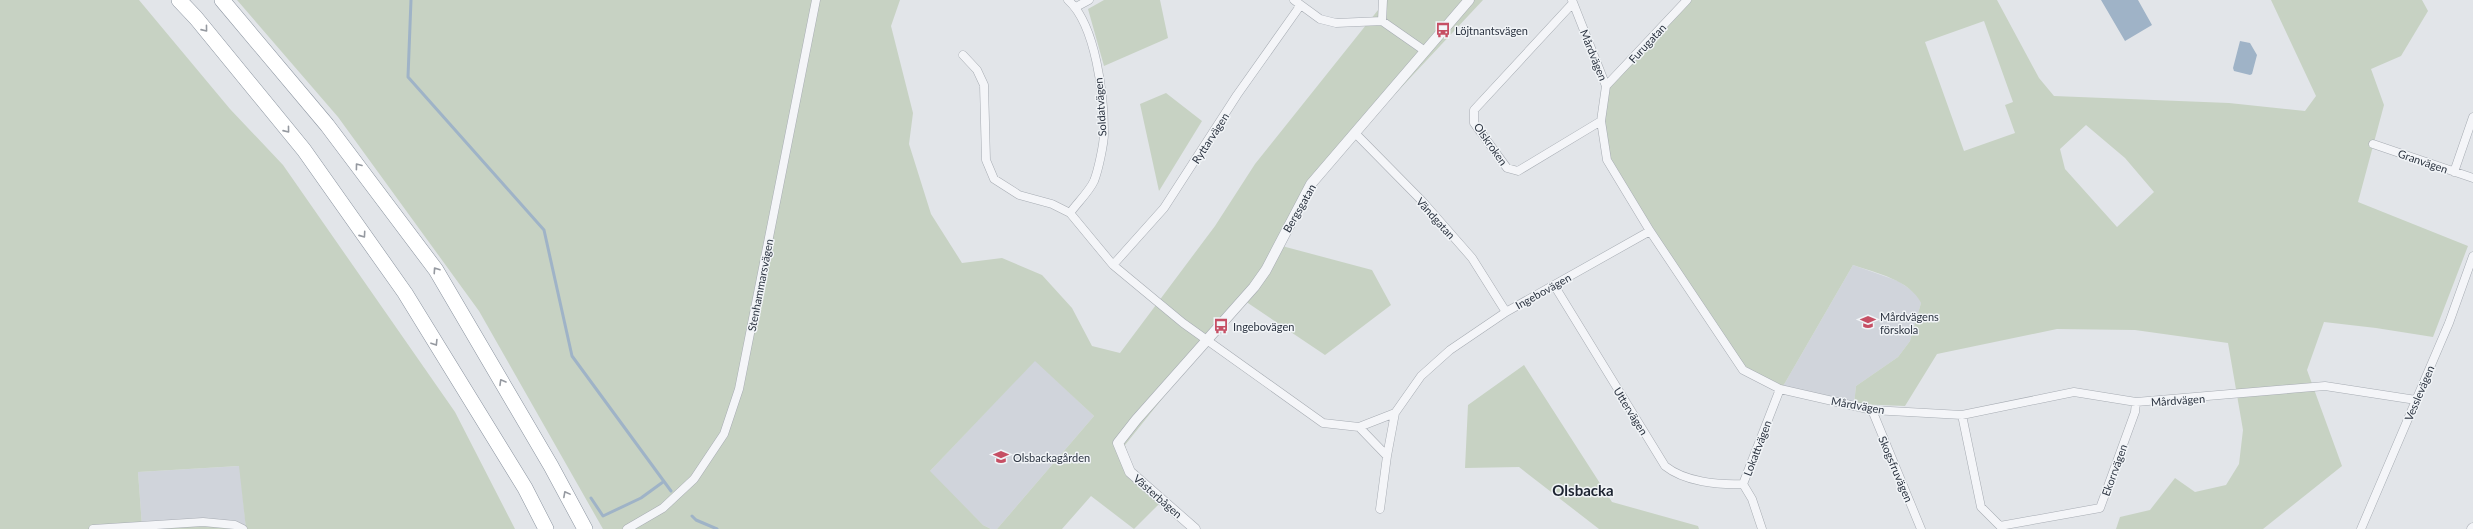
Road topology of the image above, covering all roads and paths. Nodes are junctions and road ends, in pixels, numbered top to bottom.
1 (179, 0) edge
2 (222, 0) edge
3 (816, 0) edge
4 (1068, 0) edge
5 (1089, 0) edge
6 (1294, 0) edge
7 (1383, 0) edge
8 (1468, 0) edge
9 (1687, 0) edge
10 (1573, 2) edge
11 (1300, 6) junction
12 (1076, 7) junction
13 (1382, 21) junction
14 (1425, 51) junction
15 (963, 54) dead end
16 (1606, 86) junction
17 (2473, 117) edge
18 (1601, 121) junction
19 (1355, 133) junction
20 (2373, 144) dead end
21 (2454, 172) junction
22 (2473, 178) edge
23 (1070, 213) junction
24 (1650, 231) junction
25 (2473, 256) edge
26 (1113, 265) junction
27 (1554, 285) junction
28 (1506, 312) junction
29 (1208, 341) junction
30 (1780, 389) junction
31 (2416, 400) junction
32 (2136, 402) junction
33 (1872, 410) junction
34 (1395, 413) junction
35 (1962, 415) junction
36 (1136, 420) joint
37 (1359, 427) junction
38 (1387, 456) junction
39 (1743, 484) junction
40 (1380, 509) dead end
41 (93, 529) edge
42 (243, 529) edge
43 (546, 529) edge
44 (585, 529) edge
45 (627, 529) edge
46 (1195, 529) edge
47 (1762, 529) edge
48 (1921, 529) edge
49 (2361, 529) edge

1 -> 43 highway
44 -> 2 highway
3 - 45 street, Stenhammarsvägen
4 - 12 street, Soldatvägen
5 - 12 street
6 - 11 street
7 - 13 street
8 - 14 street, Bergsgatan
9 - 16 street, Furugatan
10 - 16 street, Mårdvägen
10 - 18 street, Olskroken
11 - 13 street
11 - 26 street, Ryttarvägen
12 - 23 street, Soldatvägen
13 - 14 street
14 - 19 street, Bergsgatan
15 - 23 street
16 - 18 street, Mårdvägen
17 - 21 street
18 - 24 street, Mårdvägen
19 - 28 street, Vändgatan
19 - 29 street, Bergsgatan
20 - 21 street, Granvägen
21 - 22 street, Granvägen
23 - 26 street
24 - 27 street, Ingebovägen
24 - 30 street, Mårdvägen
25 - 31 street, Vesslevägen
26 - 29 street
27 - 28 street, Ingebovägen
27 - 39 street, Uttervägen
28 - 34 street, Ingebovägen
29 - 36 street, Bergsgatan
29 - 37 street
30 - 33 street, Mårdvägen
30 - 39 street, Lokattvägen
31 - 32 street, Mårdvägen
31 - 49 street, Vesslevägen
32 - 35 street, Mårdvägen
32 - 35 street, Ekorrvägen
33 - 35 street, Mårdvägen
33 - 48 street, Skogsfruvägen
34 - 37 street
34 - 38 street
36 - 46 street, Västerbågen
37 - 38 street
38 - 40 street
39 - 47 street, Lokattvägen
41 - 42 street

